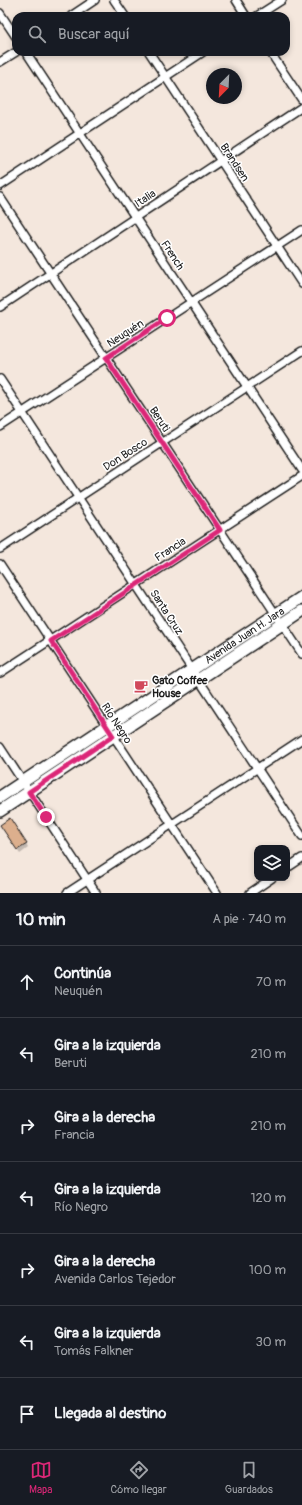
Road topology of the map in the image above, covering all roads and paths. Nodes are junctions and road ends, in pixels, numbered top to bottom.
1 (95, 0) edge
2 (114, 0) edge
3 (236, 0) edge
4 (282, 0) edge
5 (76, 12) edge
6 (122, 12) edge
7 (244, 12) edge
8 (264, 12) edge
9 (0, 13) edge
10 (12, 31) edge
11 (12, 54) edge
12 (29, 56) edge
13 (152, 56) edge
14 (197, 56) edge
15 (273, 56) edge
16 (0, 62) edge
17 (165, 77) junction
18 (302, 100) edge
19 (302, 107) edge
20 (80, 133) junction
21 (221, 161) junction
22 (0, 186) edge
23 (0, 197) edge
24 (135, 218) junction
25 (302, 230) edge
26 (277, 246) junction
27 (51, 273) junction
28 (302, 284) edge
29 (191, 302) junction
30 (0, 307) edge
31 (302, 351) edge
32 (106, 358) junction
33 (0, 379) edge
34 (247, 387) junction
35 (22, 413) junction
36 (0, 428) edge
37 (162, 442) junction
38 (302, 470) edge
39 (302, 476) edge
40 (78, 498) junction
41 (220, 530) junction
42 (0, 549) edge
43 (0, 564) edge
44 (136, 585) junction
45 (302, 597) edge
46 (302, 611) edge
47 (276, 614) junction
48 (282, 624) junction
49 (51, 641) junction
50 (302, 654) edge
51 (192, 670) junction
52 (0, 674) edge
53 (199, 680) junction
54 (106, 727) junction
55 (113, 736) junction
56 (302, 739) edge
57 (0, 747) edge
58 (257, 769) junction
59 (23, 782) junction
60 (29, 792) junction
61 (0, 797) edge
62 (0, 811) edge
63 (172, 825) junction
64 (302, 836) edge
65 (302, 858) edge
66 (290, 866) edge
67 (88, 879) junction
68 (268, 881) edge
69 (67, 893) edge
70 (96, 893) edge
71 (217, 893) edge
72 (250, 893) edge

1 - 5 street
2 - 6 street
3 - 7 street
4 - 8 street
9 - 10 street
11 - 16 street
12 - 20 street, French
13 - 17 street, Brandsen
14 - 17 street
15 - 18 street
17 - 20 street
17 - 21 street, Brandsen
19 - 21 street, Italia
20 - 22 street
20 - 24 street, French
21 - 24 street, Italia
21 - 26 street, Brandsen
23 - 27 street, Beruti
24 - 27 street, Italia
24 - 29 street, French
25 - 26 street, Neuquén
26 - 28 street, Brandsen
26 - 29 street, Neuquén
27 - 30 street, Italia
27 - 32 street, Beruti
29 - 32 street, Neuquén
29 - 34 street, French
31 - 34 street, Don Bosco
32 - 35 street, Neuquén
32 - 37 street, Beruti
33 - 35 street, Santa Cruz
34 - 37 street, Don Bosco
34 - 38 street, French
35 - 36 street, Neuquén
35 - 40 street, Santa Cruz
37 - 40 street, Don Bosco
37 - 41 street, Beruti
39 - 41 street, Francia
40 - 42 street, Don Bosco
40 - 44 street, Santa Cruz
41 - 44 street, Francia
41 - 47 street, Beruti
43 - 49 street, Río Negro
44 - 49 street, Francia
44 - 51 street, Santa Cruz
45 - 47 main road, Avenida Juan H. Jara
46 - 48 main road, Avenida Juan H. Jara
47 - 48 street, Beruti
47 - 51 main road, Avenida Juan H. Jara
48 - 50 street, Beruti
48 - 53 main road, Avenida Juan H. Jara
49 - 52 street, Francia
49 - 54 street, Río Negro
51 - 53 street, Santa Cruz
51 - 54 main road, Avenida Juan H. Jara
53 - 55 main road, Avenida Juan H. Jara
53 - 58 street, Santa Cruz
54 - 55 street, Río Negro
54 - 59 main road, Avenida Juan H. Jara
55 - 60 main road, Avenida Juan H. Jara
55 - 63 street, Río Negro
56 - 58 street
57 - 59 street
58 - 63 street
58 - 64 street, Santa Cruz
59 - 60 street
59 - 61 main road, Avenida Juan H. Jara
60 - 62 main road, Avenida Juan H. Jara
60 - 67 street
63 - 67 street
63 - 71 street, Río Negro
65 - 66 street
67 - 69 street
67 - 70 street
68 - 72 street

